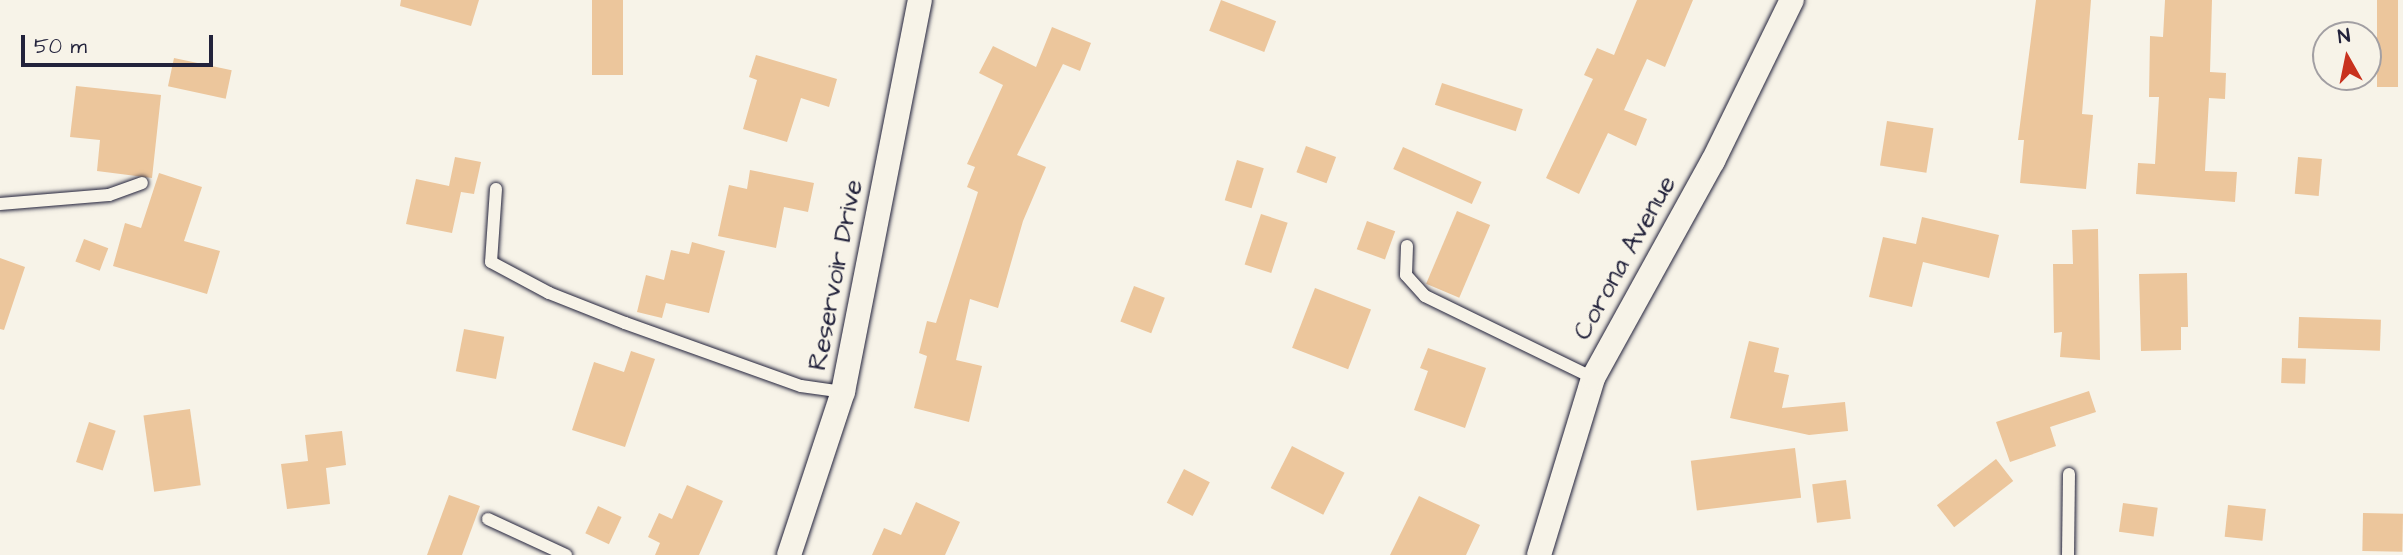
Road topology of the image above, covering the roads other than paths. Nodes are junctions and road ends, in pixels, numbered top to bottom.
1 (920, 0) edge
2 (1792, 0) edge
3 (142, 183) dead end
4 (496, 189) dead end
5 (0, 204) edge
6 (1407, 246) dead end
7 (1593, 378) junction
8 (843, 392) junction
9 (2069, 474) dead end
10 (488, 519) dead end
11 (566, 555) edge
12 (789, 555) edge
13 (1539, 555) edge
14 (2068, 555) edge

1 - 8 street, Reservoir Drive
2 - 7 street, Corona Avenue
3 - 5 lane
4 - 8 lane
6 - 7 lane
7 - 13 street, Corona Avenue
8 - 12 street, Reservoir Drive
9 - 14 lane
10 - 11 lane

